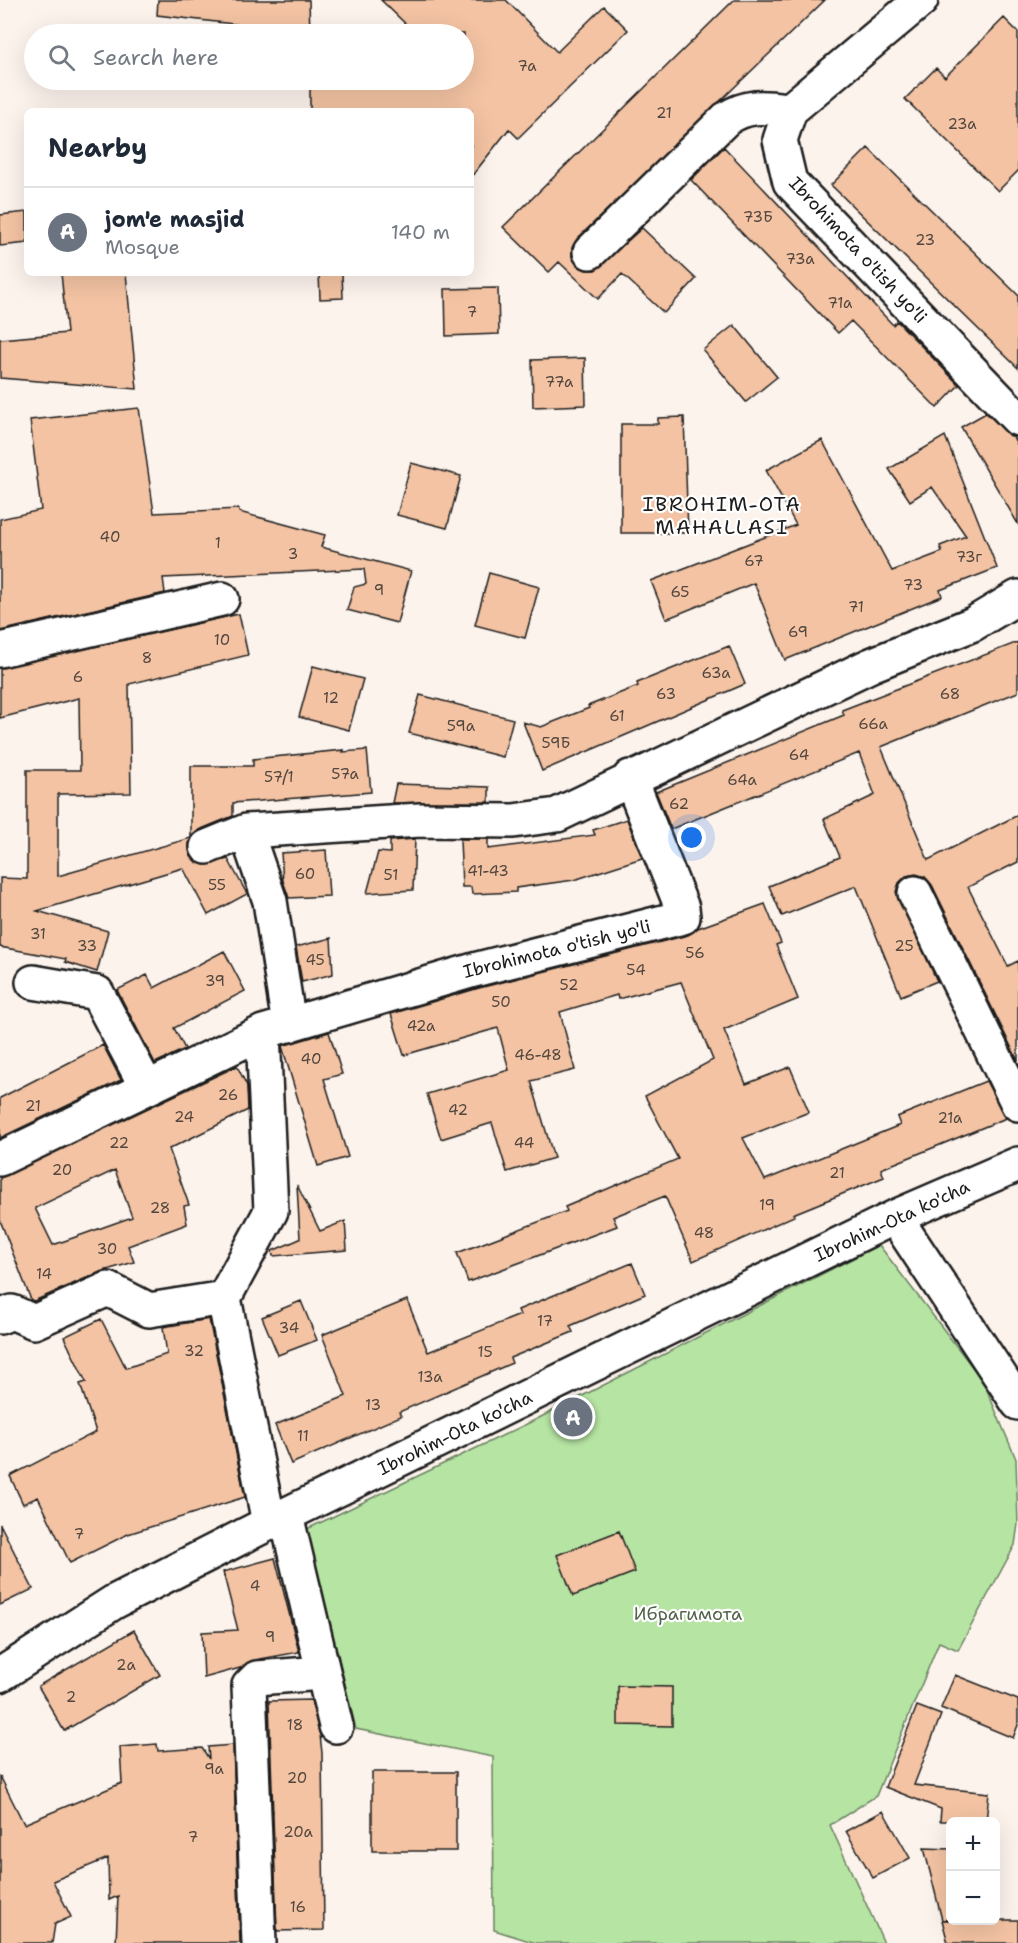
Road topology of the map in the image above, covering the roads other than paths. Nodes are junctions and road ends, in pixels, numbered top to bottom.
1 (921, 0) edge
2 (790, 110) junction
3 (591, 252) dead end
4 (1018, 419) edge
5 (1018, 597) edge
6 (222, 599) dead end
7 (0, 650) edge
8 (630, 777) junction
9 (246, 831) junction
10 (207, 847) dead end
11 (915, 893) dead end
12 (33, 982) dead end
13 (276, 1028) junction
14 (147, 1088) junction
15 (1018, 1104) edge
16 (0, 1159) edge
17 (1018, 1164) edge
18 (895, 1217) junction
19 (224, 1298) junction
20 (0, 1317) edge
21 (1018, 1403) edge
22 (277, 1519) junction
23 (322, 1673) junction
24 (0, 1675) edge
25 (336, 1726) dead end
26 (259, 1943) edge

1 - 2 street
2 - 3 street
2 - 4 street, Ibrohimota o'tish yo'li
5 - 8 street
6 - 7 street
8 - 9 street
8 - 13 street, Ibrohimota o'tish yo'li
9 - 10 street
9 - 13 street
11 - 15 street
12 - 14 street
13 - 14 street, Ibrohimota o'tish yo'li
13 - 19 street
14 - 16 street, Ibrohimota o'tish yo'li
17 - 18 street, Ibrohim-Ota ko'cha
18 - 21 street
18 - 22 street, Ibrohim-Ota ko'cha
19 - 20 street
19 - 22 street
22 - 23 street
22 - 24 street, Ibrohim-Ota ko'cha
23 - 25 street
23 - 26 street

